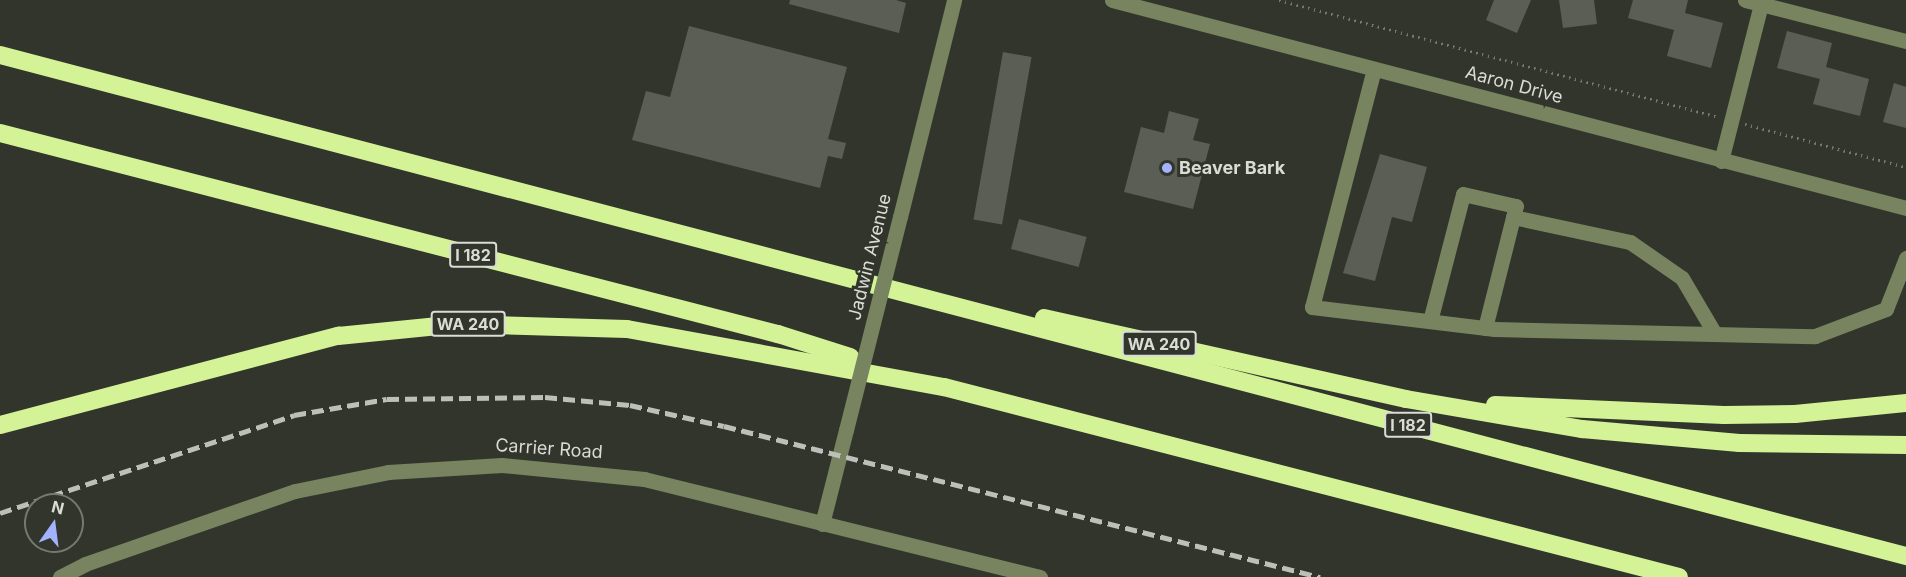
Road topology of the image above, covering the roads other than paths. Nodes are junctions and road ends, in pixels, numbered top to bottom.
1 (954, 0) edge
2 (1112, 0) edge
3 (1745, 0) edge
4 (1761, 2) edge
5 (1906, 41) edge
6 (0, 53) edge
7 (1374, 69) junction
8 (0, 133) edge
9 (1721, 160) junction
10 (1906, 208) edge
11 (1513, 217) junction
12 (1906, 258) edge
13 (911, 295) junction
14 (1430, 321) junction
15 (1485, 328) junction
16 (1714, 334) junction
17 (944, 387) junction
18 (1407, 399) junction
19 (1906, 403) edge
20 (0, 425) edge
21 (1906, 445) edge
22 (822, 524) junction
23 (1906, 556) edge
24 (1623, 563) junction
25 (60, 577) edge
26 (1040, 577) edge
27 (1667, 577) edge
28 (1679, 577) edge

1 - 22 street, Jadwin Avenue, bridge
2 - 7 street, Aaron Drive
3 - 4 street
4 - 5 street
4 - 9 street
6 - 13 highway, I 182
7 - 9 street, Aaron Drive
7 - 14 street
8 - 17 highway, I 182
9 - 10 street, Aaron Drive
11 - 14 street
11 - 15 street
11 - 16 street
12 - 16 street
13 - 18 highway, WA 240
13 - 23 highway, I 182
14 - 15 street
15 - 16 street
17 - 20 highway, WA 240
17 - 24 highway, I 182
18 - 19 highway
18 - 21 highway, WA 240
22 - 25 street, Carrier Road
22 - 26 street, Carrier Road
24 - 27 highway
24 - 28 highway, I 182

